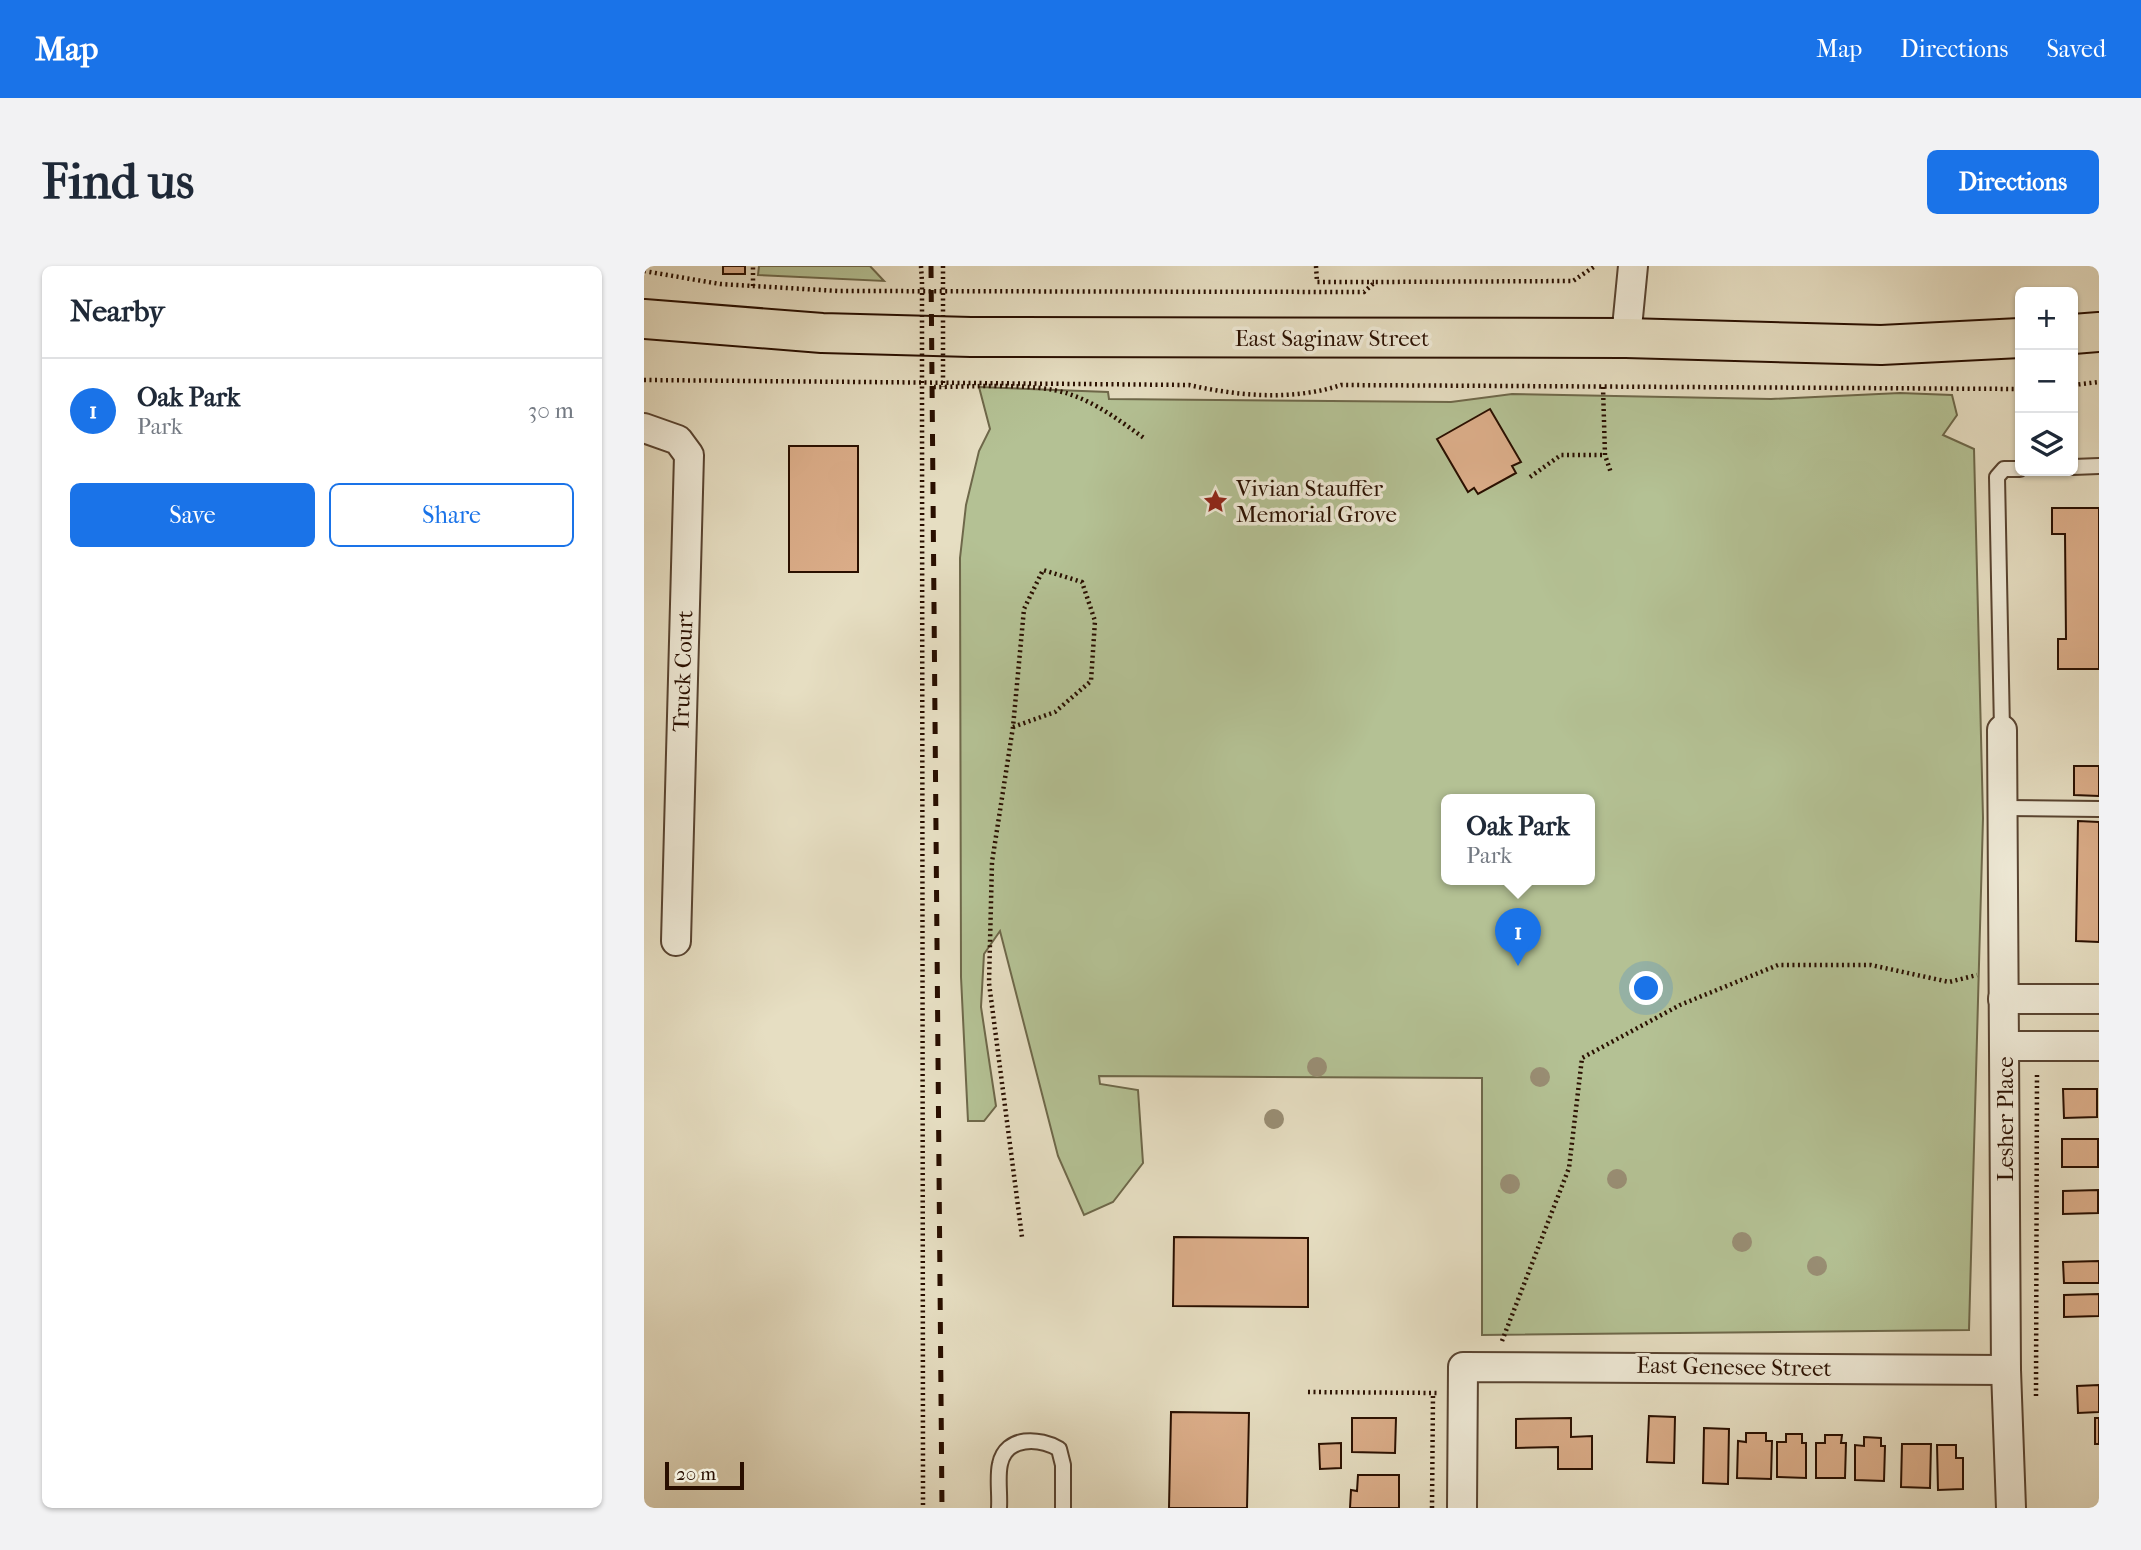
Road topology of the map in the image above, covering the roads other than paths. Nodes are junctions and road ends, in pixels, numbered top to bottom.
1 (1633, 266) edge
2 (644, 319) edge
3 (2099, 332) edge
4 (2078, 334) edge
5 (1626, 338) junction
6 (2015, 338) edge
7 (644, 428) edge
8 (2099, 466) edge
9 (2078, 467) edge
10 (2015, 469) edge
11 (2002, 730) joint
12 (2003, 808) junction
13 (2099, 809) edge
14 (676, 941) dead end
15 (2003, 999) junction
16 (2099, 999) edge
17 (2004, 1046) junction
18 (2099, 1046) edge
19 (2006, 1384) junction
20 (999, 1508) edge
21 (1063, 1508) edge
22 (1462, 1508) edge
23 (2011, 1508) edge

1 - 5 street
2 - 5 main road, East Saginaw Street
3 - 4 main road
5 - 6 main road, East Saginaw Street
7 - 14 street, Truck Court
8 - 9 lane
10 - 11 lane
11 - 12 street, Lesher Place
12 - 13 lane
12 - 15 street, Lesher Place
15 - 16 street
15 - 17 street, Lesher Place
17 - 18 street
17 - 19 street, Lesher Place
19 - 22 street, East Genesee Street
19 - 23 street, Lesher Place
20 - 21 lane

